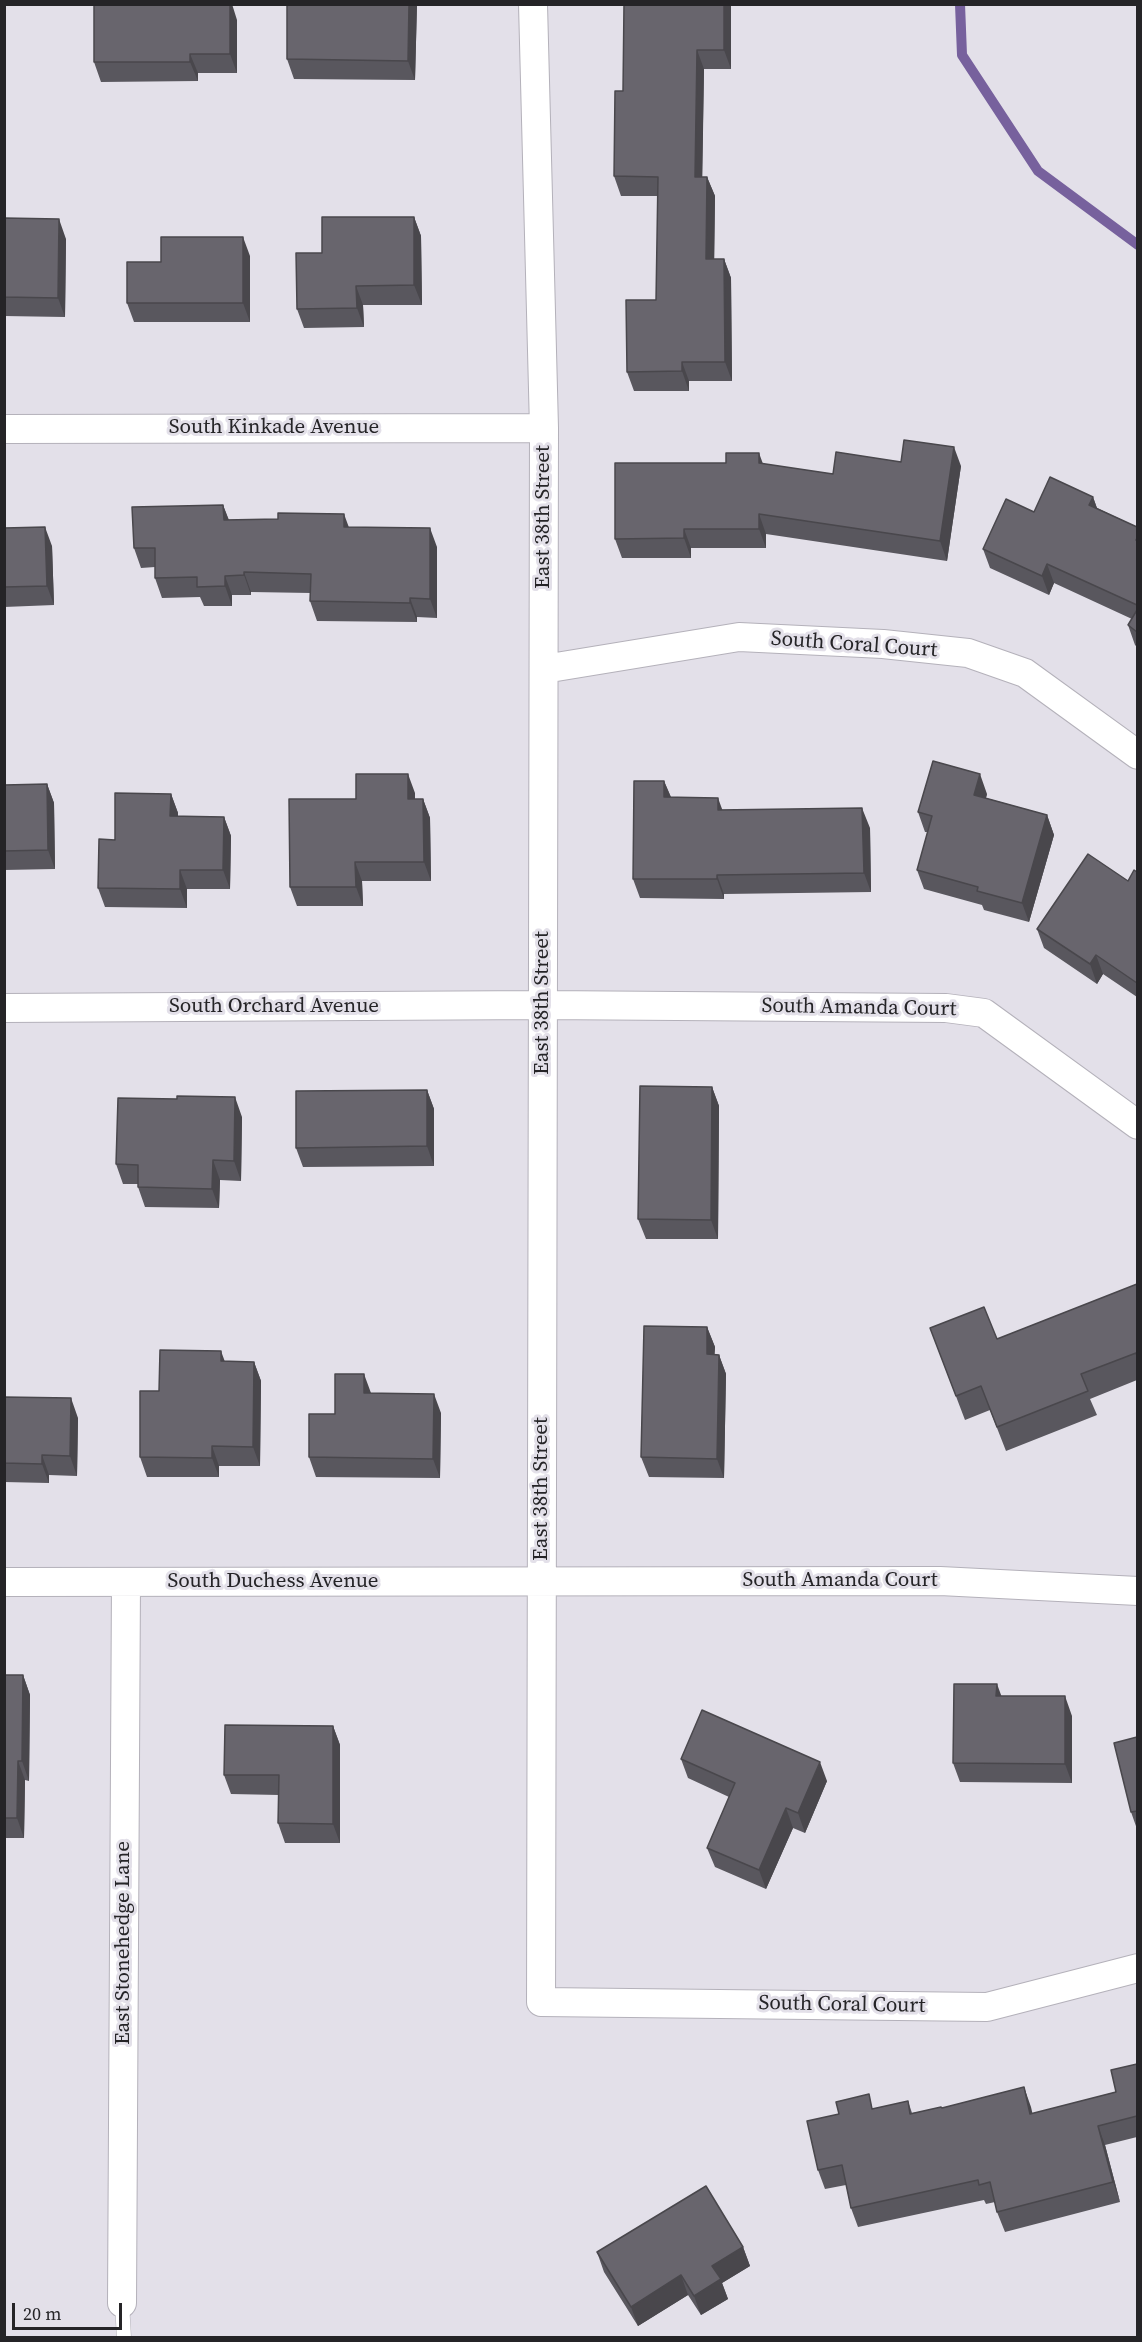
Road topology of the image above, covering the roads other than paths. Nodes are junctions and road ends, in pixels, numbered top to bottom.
1 (533, 4) edge
2 (544, 428) junction
3 (4, 429) edge
4 (544, 669) junction
5 (1137, 754) edge
6 (543, 1005) junction
7 (4, 1008) edge
8 (1137, 1125) edge
9 (542, 1581) junction
10 (4, 1582) edge
11 (126, 1582) junction
12 (1137, 1591) edge
13 (1137, 1968) edge
14 (541, 2002) joint
15 (122, 2303) joint
16 (124, 2337) edge

1 - 2 street, East 38th Street
2 - 3 street, South Kinkade Avenue
2 - 4 street, East 38th Street
4 - 5 street, South Coral Court
4 - 6 street, East 38th Street
6 - 7 street, South Orchard Avenue
6 - 8 street, South Amanda Court
6 - 9 street, East 38th Street
9 - 11 street, South Duchess Avenue
9 - 12 street, South Amanda Court
9 - 14 street, East 38th Street
10 - 11 street, South Duchess Avenue
11 - 15 street, East Stonehedge Lane
13 - 14 street, South Coral Court
15 - 16 lane

